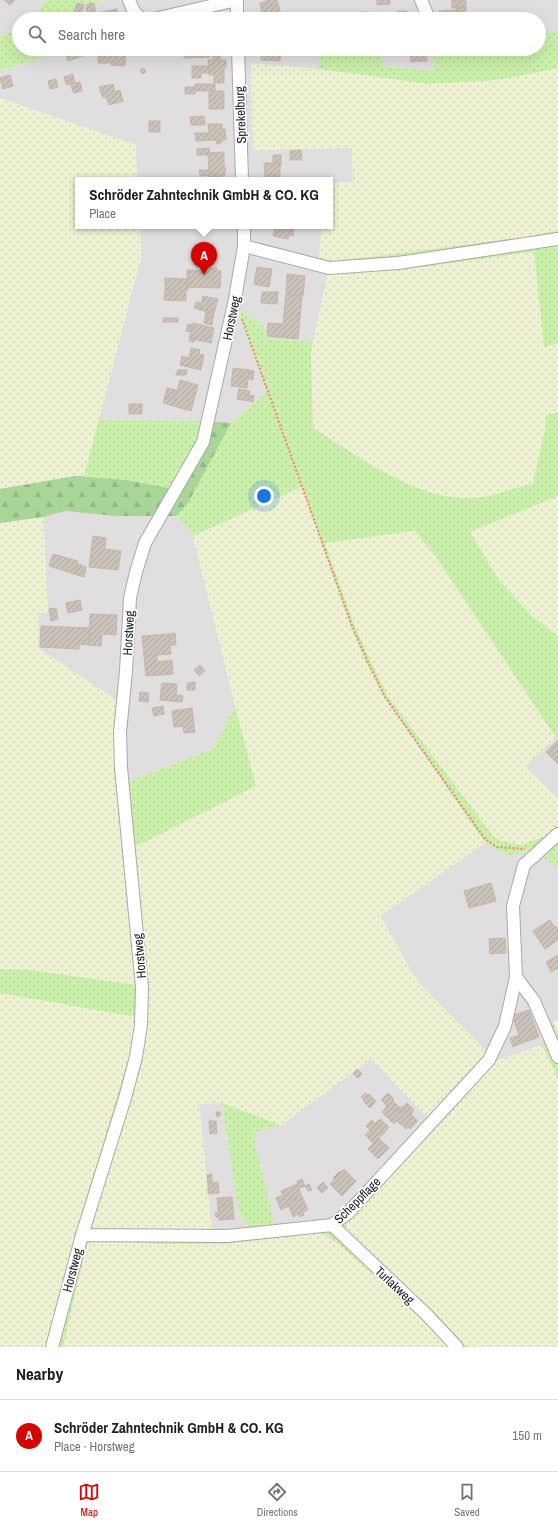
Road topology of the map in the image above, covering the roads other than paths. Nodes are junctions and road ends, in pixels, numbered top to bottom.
1 (129, 0) edge
2 (237, 0) edge
3 (421, 0) edge
4 (135, 12) edge
5 (185, 12) edge
6 (237, 12) edge
7 (426, 12) edge
8 (238, 56) edge
9 (242, 177) edge
10 (244, 229) edge
11 (558, 239) edge
12 (244, 246) junction
13 (558, 834) edge
14 (516, 977) junction
15 (526, 990) junction
16 (513, 994) junction
17 (558, 1057) edge
18 (332, 1225) junction
19 (82, 1235) junction
20 (52, 1347) edge
21 (456, 1347) edge

1 - 4 street
2 - 5 street
2 - 6 street
3 - 7 street
8 - 9 street, Sprekelburg
10 - 12 street
11 - 12 street
12 - 19 street, Horstweg
13 - 14 street, Scheppflage
14 - 15 street
14 - 16 street, Scheppflage
15 - 16 street
15 - 17 street
16 - 18 street, Scheppflage
18 - 19 street, Scheppflage
18 - 21 street, Turlakweg
19 - 20 street, Horstweg

